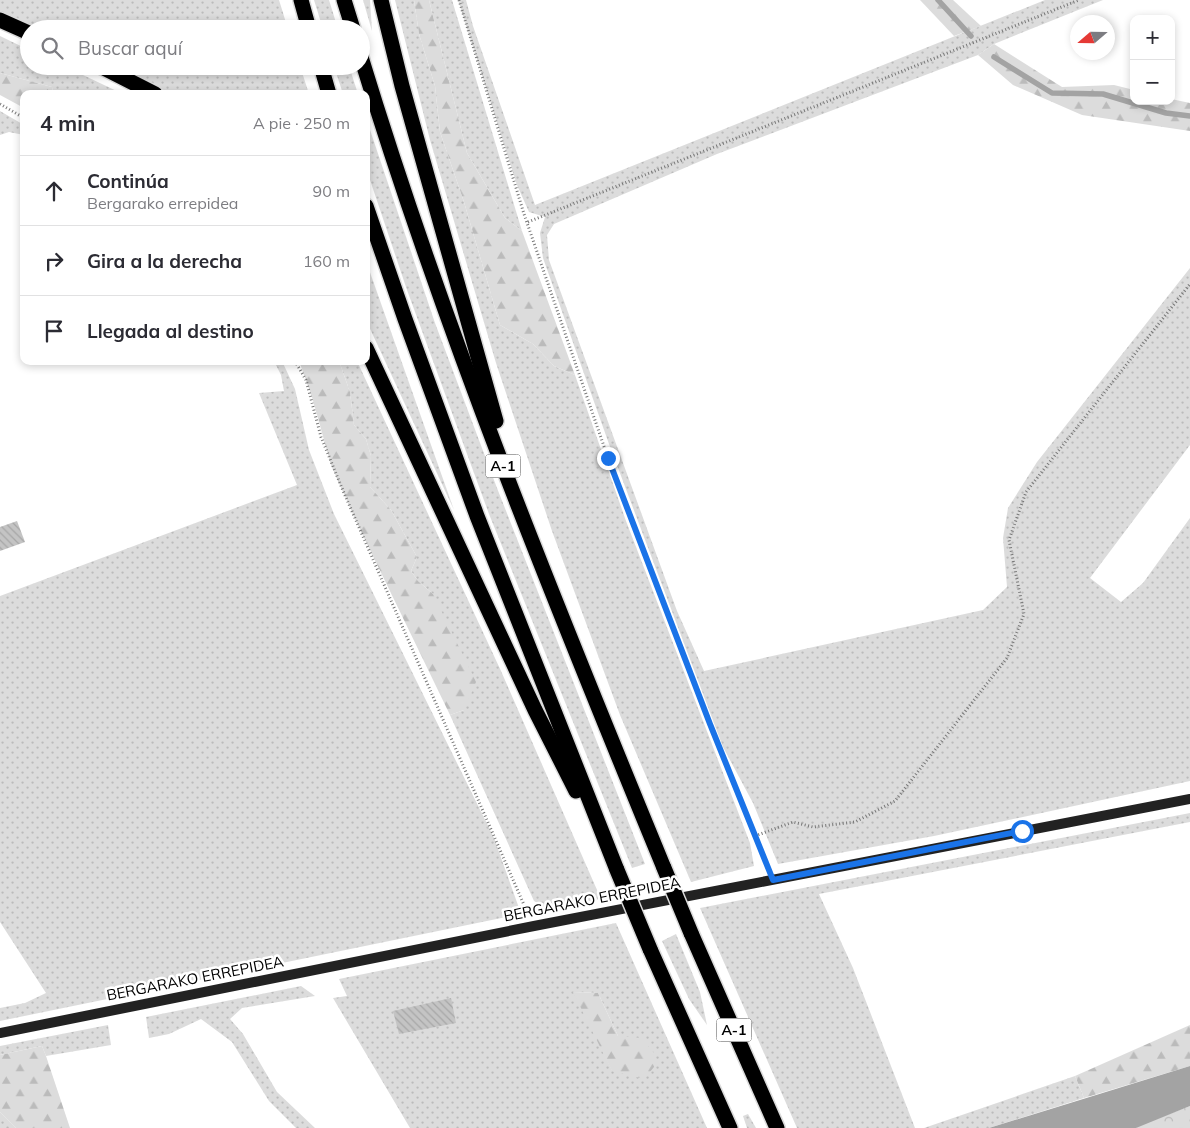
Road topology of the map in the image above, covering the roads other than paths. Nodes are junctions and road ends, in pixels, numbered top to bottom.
1 (301, 0) edge
2 (344, 0) edge
3 (381, 0) edge
4 (0, 20) edge
5 (307, 20) edge
6 (350, 20) edge
7 (20, 30) edge
8 (118, 75) edge
9 (324, 75) edge
10 (367, 75) edge
11 (147, 90) edge
12 (328, 90) edge
13 (370, 218) edge
14 (370, 357) edge
15 (526, 526) junction
16 (1190, 799) edge
17 (617, 870) junction
18 (0, 1033) edge
19 (730, 1128) edge
20 (776, 1128) edge

1 - 5 highway
2 - 6 highway
3 - 15 highway
4 - 7 highway
8 - 11 highway
9 - 12 highway
10 - 15 highway, A-1
13 - 17 highway, A-1
14 - 17 highway
15 - 20 highway, A-1, bridge
16 - 18 street, BERGARAKO ERREPIDEA
17 - 19 highway, A-1, bridge

